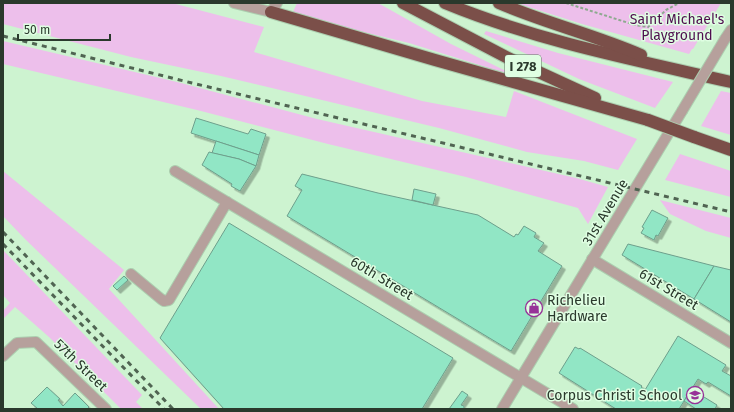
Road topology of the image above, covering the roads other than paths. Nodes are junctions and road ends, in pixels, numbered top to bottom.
1 (234, 3) edge
2 (403, 3) edge
3 (446, 3) edge
4 (499, 3) edge
5 (274, 8) edge
6 (731, 30) edge
7 (672, 68) junction
8 (731, 82) edge
9 (648, 120) junction
10 (731, 150) edge
11 (175, 171) dead end
12 (227, 202) junction
13 (592, 259) junction
14 (130, 274) dead end
15 (731, 343) edge
16 (3, 356) edge
17 (521, 378) junction
18 (106, 409) edge
19 (502, 409) edge
20 (574, 409) edge

1 - 5 street
2 - 9 highway, I 278
3 - 7 highway, I 278
4 - 7 highway
5 - 9 highway
6 - 13 street, 31st Avenue, bridge
7 - 8 highway, I 278
9 - 10 highway, I 278, bridge
11 - 12 street, 60th Street
12 - 14 street
12 - 17 street, 60th Street
13 - 15 street, 61st Street
13 - 17 street, 31st Avenue
16 - 18 street, 57th Street
17 - 19 street, 31st Avenue
17 - 20 street, 60th Street

